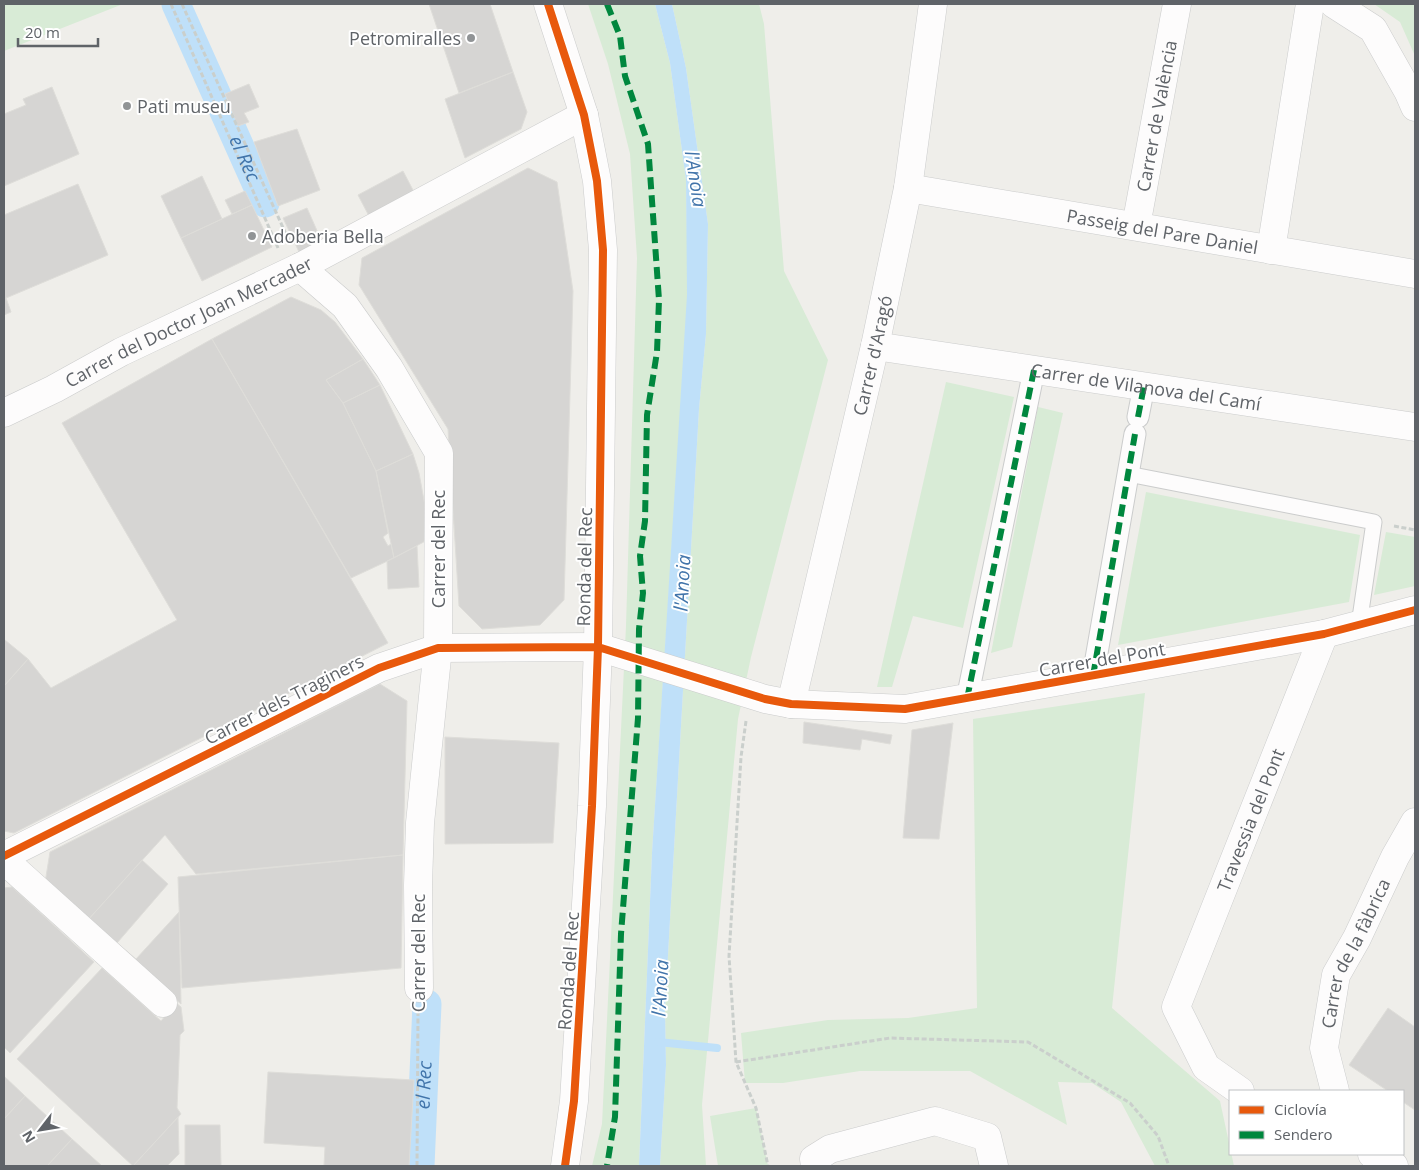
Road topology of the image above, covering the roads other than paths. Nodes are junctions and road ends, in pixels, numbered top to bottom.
1 (548, 4) edge
2 (933, 4) edge
3 (1177, 4) edge
4 (1310, 4) edge
5 (1334, 4) edge
6 (1415, 107) edge
7 (584, 115) junction
8 (908, 188) junction
9 (1136, 226) junction
10 (1271, 250) junction
11 (294, 270) junction
12 (1415, 274) edge
13 (875, 346) junction
14 (1034, 370) junction
15 (1144, 386) junction
16 (4, 413) edge
17 (1415, 427) edge
18 (1128, 474) junction
19 (1415, 610) edge
20 (1359, 624) junction
21 (1324, 634) junction
22 (598, 647) junction
23 (438, 648) junction
24 (1093, 676) junction
25 (749, 695) joint
26 (967, 698) junction
27 (791, 704) junction
28 (1415, 822) edge
29 (4, 856) edge
30 (4, 860) edge
31 (419, 988) road end
32 (163, 1003) dead end
33 (1239, 1090) edge
34 (1335, 1090) edge
35 (1374, 1155) edge
36 (815, 1162) edge
37 (565, 1166) edge
38 (994, 1166) edge
39 (1394, 1166) edge

1 - 7 street, Ronda del Rec
2 - 8 street, Carrer d'Aragó
3 - 9 street, Carrer de València
4 - 10 street
5 - 6 street
7 - 11 street, Carrer del Doctor Joan Mercader
7 - 22 street, Ronda del Rec
8 - 9 street, Passeig del Pare Daniel
8 - 13 street, Carrer d'Aragó
9 - 10 street, Passeig del Pare Daniel
10 - 12 street, Passeig del Pare Daniel
11 - 16 street, Carrer del Doctor Joan Mercader
11 - 23 street, Carrer del Rec
13 - 14 street, Carrer de Vilanova del Camí
13 - 27 street, Carrer d'Aragó
14 - 15 street, Carrer de Vilanova del Camí
14 - 26 street
15 - 17 street, Carrer de Vilanova del Camí
15 - 18 street
18 - 20 lane
18 - 24 street
19 - 20 street, Carrer del Pont
20 - 21 street, Carrer del Pont
21 - 24 street, Carrer del Pont
21 - 33 street, Travessia del Pont
22 - 23 street, Carrer dels Traginers
22 - 25 street, Carrer dels Traginers
22 - 37 street, Ronda del Rec
23 - 29 street, Carrer dels Traginers
23 - 31 street, Carrer del Rec
24 - 26 street, Carrer del Pont
25 - 27 street, Carrer del Pont
26 - 27 street, Carrer del Pont
28 - 34 street, Carrer de la fàbrica
30 - 32 street
35 - 39 street
36 - 38 street

